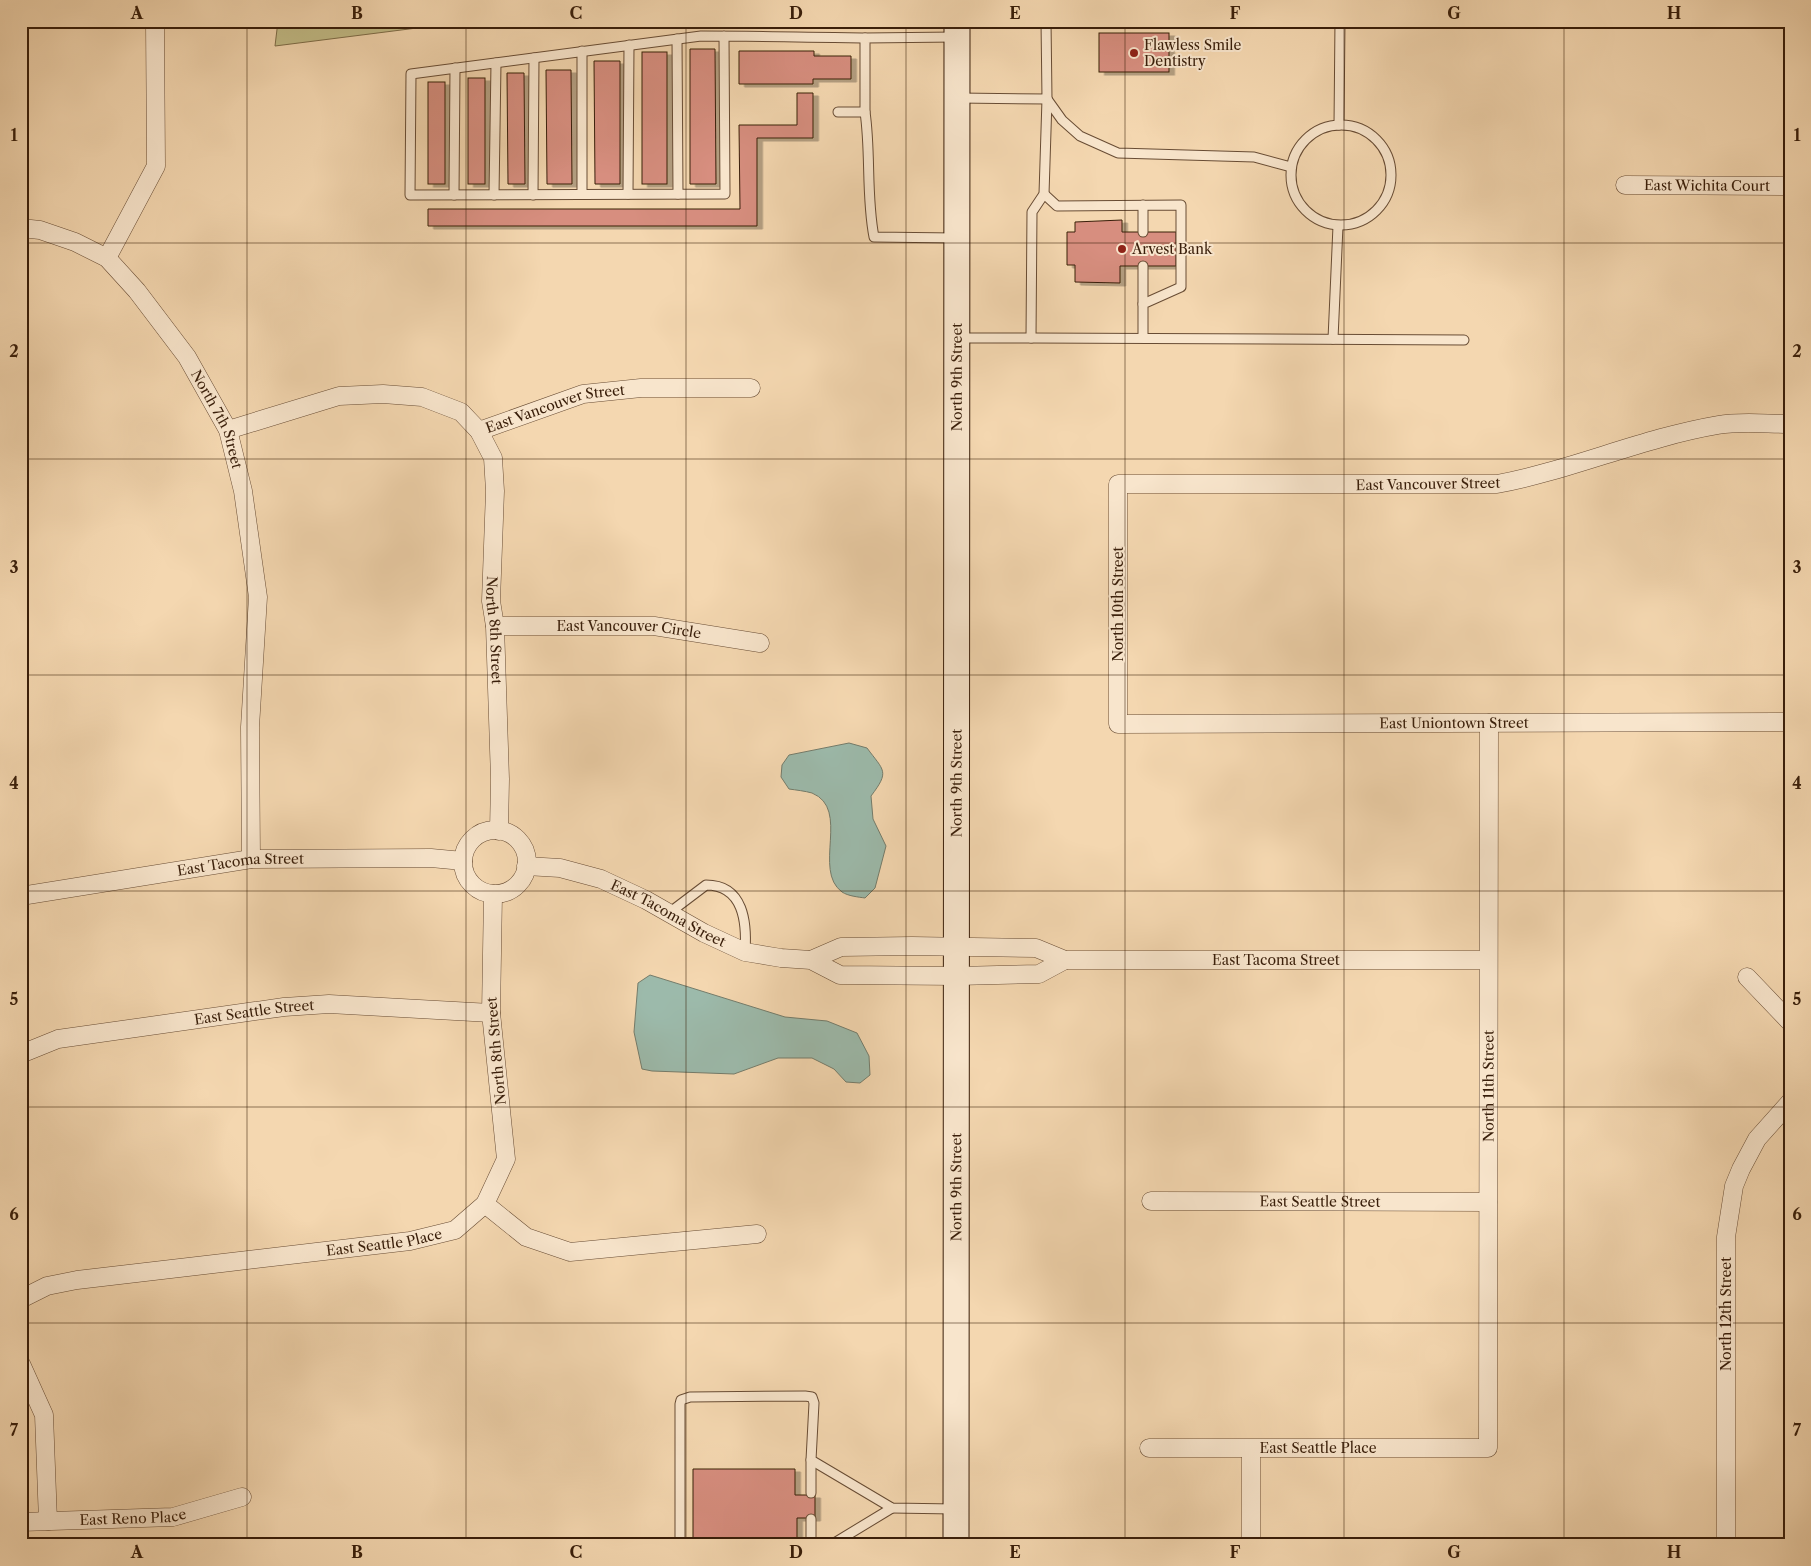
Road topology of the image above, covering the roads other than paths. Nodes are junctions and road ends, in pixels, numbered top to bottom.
1 (155, 21) edge
2 (1046, 21) edge
3 (1340, 21) edge
4 (956, 29) edge
5 (724, 36) junction
6 (865, 38) junction
7 (677, 39) junction
8 (628, 45) junction
9 (582, 52) junction
10 (534, 58) junction
11 (496, 63) junction
12 (455, 68) junction
13 (958, 98) junction
14 (1046, 99) junction
15 (838, 112) dead end
16 (865, 112) junction
17 (1340, 125) junction
18 (1291, 168) junction
19 (1625, 185) dead end
20 (1790, 186) edge
21 (582, 194) junction
22 (628, 194) junction
23 (678, 194) junction
24 (1044, 194) junction
25 (454, 195) junction
26 (494, 195) junction
27 (533, 195) junction
28 (1143, 205) junction
29 (1338, 226) junction
30 (21, 228) edge
31 (1143, 232) dead end
32 (958, 238) junction
33 (107, 258) junction
34 (1143, 266) dead end
35 (1143, 304) junction
36 (957, 338) junction
37 (1031, 338) junction
38 (1143, 338) junction
39 (1333, 339) junction
40 (1464, 340) dead end
41 (752, 388) dead end
42 (1790, 424) edge
43 (228, 430) junction
44 (479, 431) junction
45 (1118, 484) joint
46 (495, 626) junction
47 (760, 643) dead end
48 (1790, 722) edge
49 (1489, 723) junction
50 (1118, 724) joint
51 (498, 831) junction
52 (251, 859) junction
53 (463, 861) junction
54 (526, 866) junction
55 (493, 894) junction
56 (21, 896) edge
57 (669, 914) junction
58 (957, 946) junction
59 (745, 952) junction
60 (810, 960) junction
61 (1065, 960) junction
62 (1487, 960) junction
63 (957, 976) junction
64 (1747, 977) dead end
65 (491, 1013) junction
66 (1790, 1022) edge
67 (21, 1054) edge
68 (1790, 1102) edge
69 (1151, 1202) dead end
70 (1488, 1202) junction
71 (485, 1204) junction
72 (757, 1234) dead end
73 (21, 1299) edge
74 (21, 1364) edge
75 (1149, 1448) dead end
76 (1488, 1448) joint
77 (1251, 1449) junction
78 (811, 1460) junction
79 (811, 1493) dead end
80 (242, 1497) dead end
81 (892, 1508) junction
82 (956, 1509) junction
83 (811, 1519) dead end
84 (48, 1521) junction
85 (21, 1522) edge
86 (680, 1545) edge
87 (811, 1545) edge
88 (831, 1545) edge
89 (956, 1545) edge
90 (1251, 1545) edge
91 (1726, 1545) edge

1 - 33 street
2 - 14 lane
3 - 17 lane
4 - 6 lane
4 - 13 main road, North 9th Street
5 - 6 lane
5 - 7 lane
5 - 23 lane
6 - 16 lane
7 - 8 lane
7 - 23 lane
8 - 9 lane
8 - 22 lane
9 - 10 lane
9 - 21 lane
10 - 11 lane
10 - 27 lane
11 - 12 lane
11 - 26 lane
12 - 25 lane
12 - 25 lane
13 - 14 lane
13 - 32 main road, North 9th Street
14 - 18 lane
14 - 24 lane
15 - 16 lane
16 - 32 lane
17 - 18 lane
17 - 29 lane
18 - 29 lane
19 - 20 street, East Wichita Court
21 - 22 lane
21 - 27 lane
22 - 23 lane
24 - 28 lane
24 - 37 lane
25 - 26 lane
26 - 27 lane
28 - 31 lane
28 - 35 lane
29 - 39 lane
30 - 33 street
32 - 36 main road, North 9th Street
33 - 43 street, North 7th Street
34 - 35 lane
35 - 38 lane
36 - 37 lane
36 - 58 main road, North 9th Street
37 - 38 lane
38 - 39 lane
39 - 40 lane
41 - 44 street, East Vancouver Street
42 - 45 street, East Vancouver Street
43 - 44 street, East Vancouver Street
43 - 52 street, North 7th Street
44 - 46 street, North 8th Street
45 - 50 street, North 10th Street
46 - 47 street, East Vancouver Circle
46 - 51 street, North 8th Street
48 - 49 street, East Uniontown Street
49 - 50 street, East Uniontown Street
49 - 62 street, North 11th Street
51 - 53 street
51 - 54 street
52 - 53 street, East Tacoma Street
52 - 56 street, East Tacoma Street
53 - 55 street
54 - 55 street
54 - 57 street, East Tacoma Street
55 - 65 street, North 8th Street
57 - 59 street, East Tacoma Street
57 - 59 lane
58 - 60 street, East Tacoma Street
58 - 61 street, East Tacoma Street
58 - 63 main road, North 9th Street
59 - 60 street, East Tacoma Street
60 - 63 street, East Tacoma Street
61 - 62 street, East Tacoma Street
61 - 63 street, East Tacoma Street
62 - 70 street, North 11th Street
63 - 82 main road, North 9th Street
64 - 66 street
65 - 67 street, East Seattle Street
65 - 71 street, North 8th Street
68 - 91 street, North 12th Street
69 - 70 street, East Seattle Street
70 - 76 street, North 11th Street
71 - 72 street
71 - 73 street, East Seattle Place
74 - 84 street
75 - 77 street, East Seattle Place
76 - 77 street, East Seattle Place
77 - 90 street
78 - 79 lane
78 - 81 lane
78 - 86 lane
80 - 84 street, East Reno Place
81 - 82 lane
81 - 88 lane
82 - 89 main road, North 9th Street
83 - 87 lane
84 - 85 street, East Reno Place

